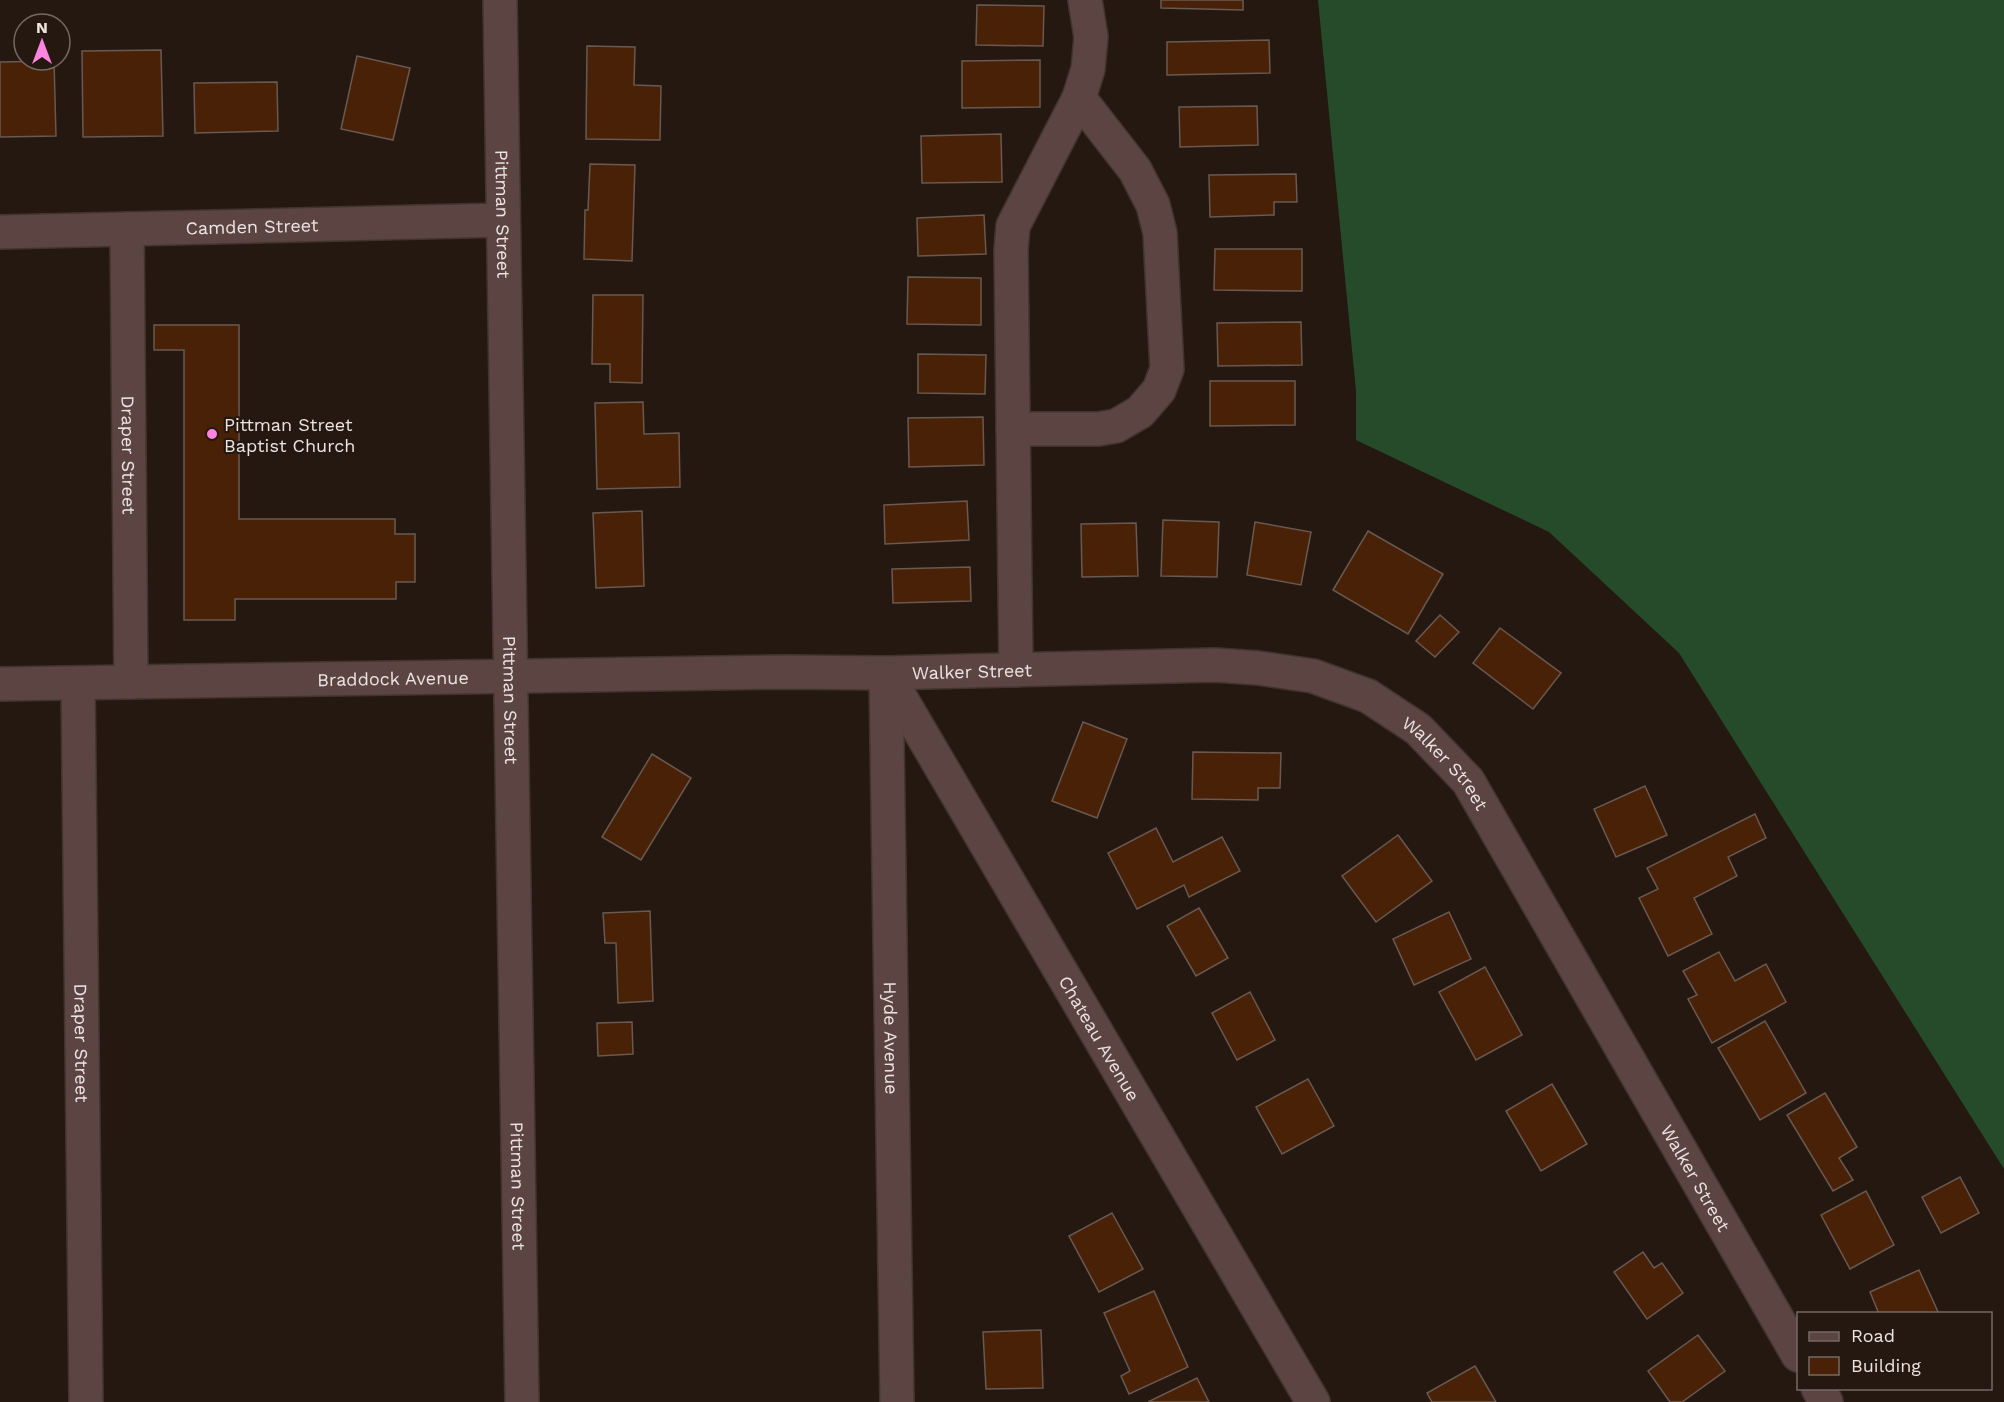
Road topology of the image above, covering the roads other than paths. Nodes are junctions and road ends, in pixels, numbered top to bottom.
1 (500, 0) edge
2 (1085, 0) edge
3 (1078, 98) junction
4 (503, 220) junction
5 (126, 230) junction
6 (0, 232) edge
7 (1013, 429) junction
8 (1016, 670) junction
9 (786, 672) joint
10 (886, 673) junction
11 (511, 677) junction
12 (131, 682) junction
13 (78, 683) junction
14 (0, 684) edge
15 (1797, 1353) edge
16 (86, 1402) edge
17 (522, 1402) edge
18 (897, 1402) edge
19 (1313, 1402) edge

1 - 4 street, Pittman Street
2 - 3 street
3 - 7 street
3 - 7 street
4 - 5 street, Camden Street
4 - 11 street, Pittman Street
5 - 6 street, Camden Street
5 - 12 street, Draper Street
7 - 8 street
8 - 10 street, Walker Street
8 - 15 street, Walker Street
9 - 10 street, Walker Street
9 - 11 street, Braddock Avenue
10 - 18 street, Hyde Avenue
10 - 19 street, Chateau Avenue
11 - 12 street, Braddock Avenue
11 - 17 street, Pittman Street
12 - 13 street, Braddock Avenue
13 - 14 street, Braddock Avenue
13 - 16 street, Draper Street

